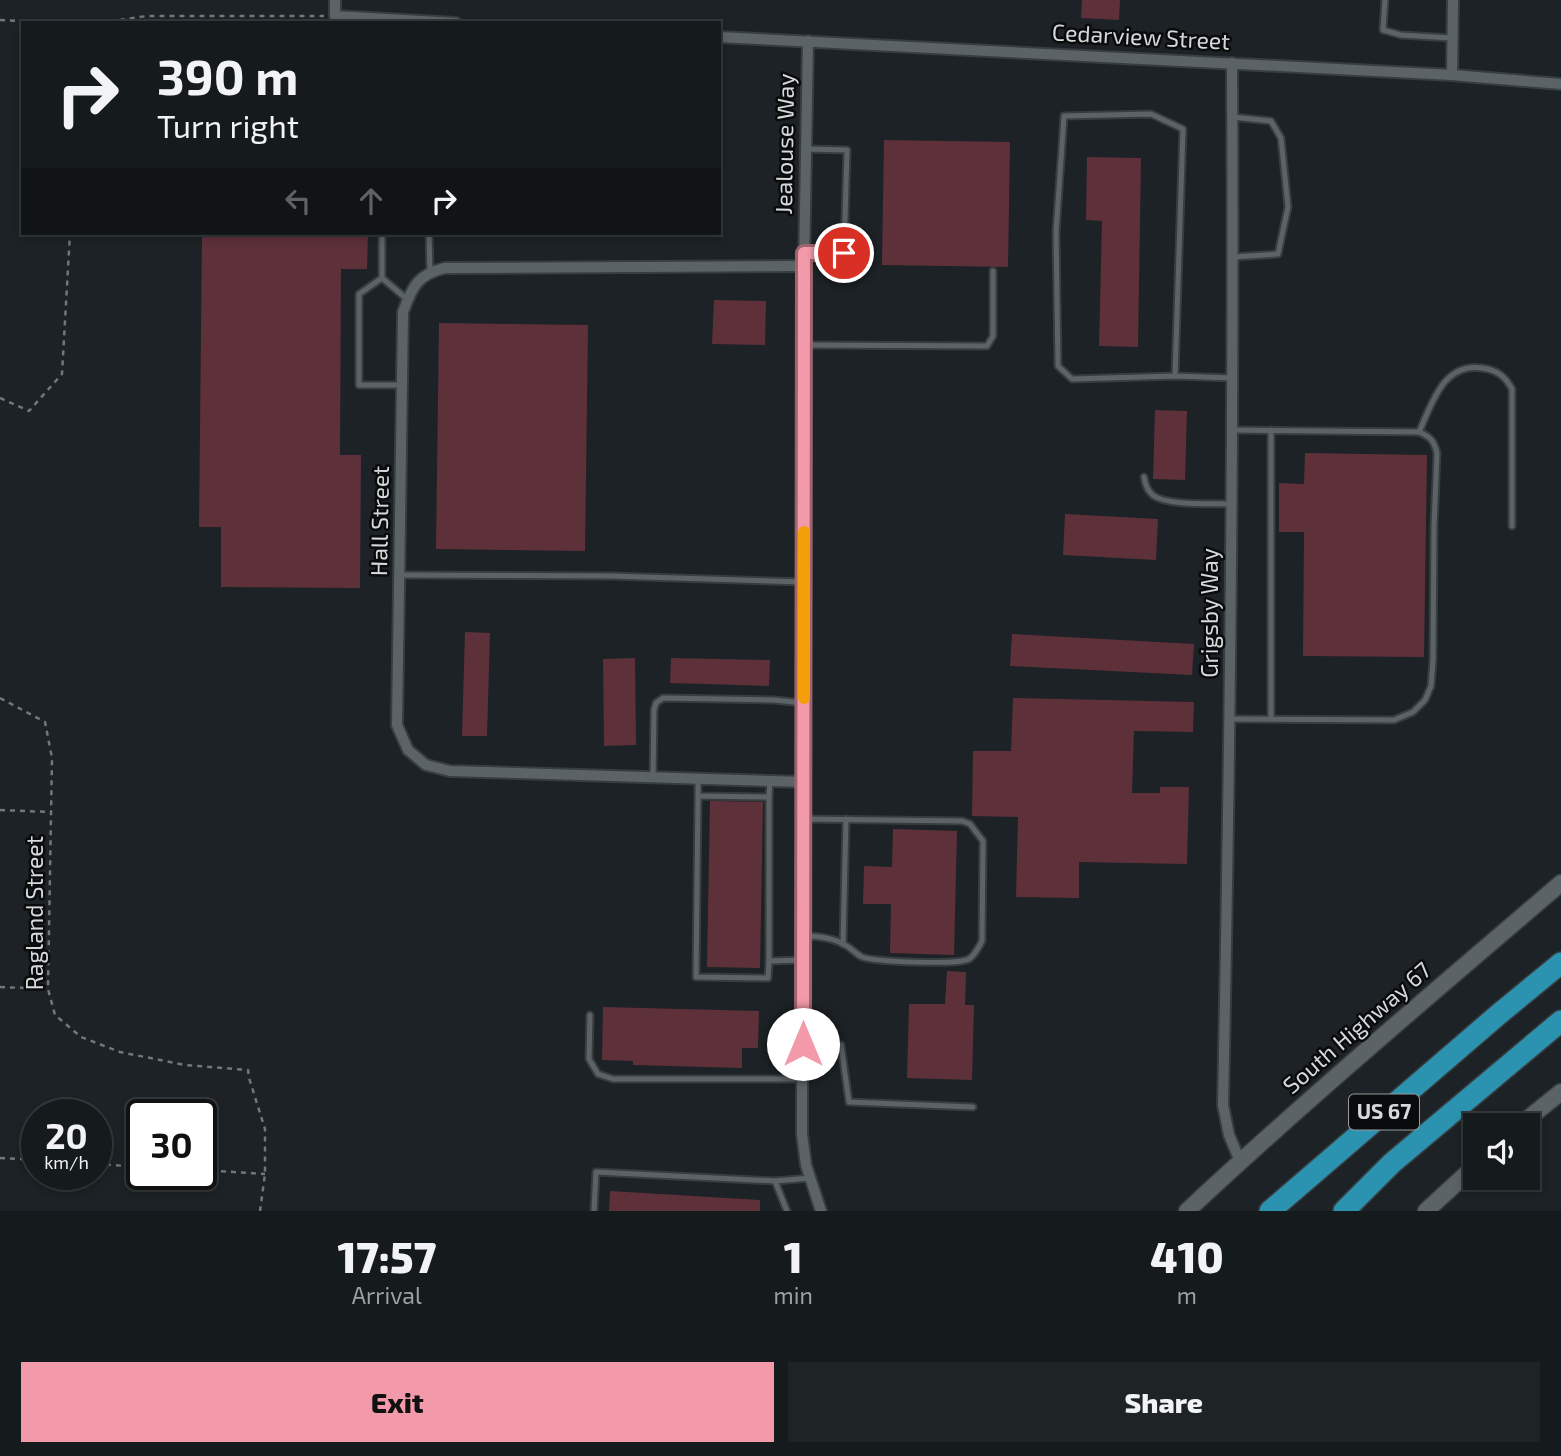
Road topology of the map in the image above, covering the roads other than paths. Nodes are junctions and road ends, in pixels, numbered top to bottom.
1 (335, 0) edge
2 (1385, 0) edge
3 (1453, 0) edge
4 (422, 21) edge
5 (721, 37) edge
6 (1453, 38) junction
7 (808, 41) junction
8 (1232, 63) junction
9 (1452, 75) junction
10 (1561, 84) edge
11 (1232, 117) junction
12 (806, 149) junction
13 (382, 235) edge
14 (429, 235) edge
15 (804, 253) junction
16 (1232, 257) junction
17 (804, 266) junction
18 (430, 271) junction
19 (993, 271) dead end
20 (382, 278) junction
21 (408, 300) junction
22 (804, 345) junction
23 (1175, 376) junction
24 (1233, 378) junction
25 (403, 385) junction
26 (1232, 430) junction
27 (1271, 430) junction
28 (1419, 432) junction
29 (1144, 477) dead end
30 (1232, 504) junction
31 (1512, 526) dead end
32 (400, 575) junction
33 (804, 582) junction
34 (804, 703) junction
35 (1230, 719) junction
36 (1271, 719) junction
37 (653, 778) junction
38 (698, 779) junction
39 (770, 781) junction
40 (804, 782) junction
41 (698, 796) junction
42 (769, 797) junction
43 (804, 819) junction
44 (846, 819) junction
45 (1561, 883) edge
46 (803, 936) junction
47 (844, 944) junction
48 (803, 960) junction
49 (769, 961) junction
50 (1561, 963) edge
51 (590, 1015) dead end
52 (1559, 1023) edge
53 (803, 1044) junction
54 (803, 1079) junction
55 (1561, 1092) edge
56 (973, 1107) dead end
57 (1535, 1113) edge
58 (1240, 1161) junction
59 (810, 1178) junction
60 (1463, 1179) edge
61 (775, 1181) junction
62 (1436, 1208) edge
63 (594, 1211) edge
64 (787, 1211) edge
65 (821, 1211) edge
66 (1187, 1211) edge
67 (1270, 1211) edge
68 (1344, 1211) edge

1 - 4 street
2 - 6 lane
3 - 6 street
5 - 7 street, Cedarview Street
6 - 9 street
7 - 8 street, Cedarview Street
7 - 12 street, Jealouse Way
8 - 9 street, Cedarview Street
8 - 11 street, Grigsby Way
9 - 10 street, Cedarview Street
11 - 16 street, Grigsby Way
11 - 16 lane
12 - 15 street, Jealouse Way
12 - 15 lane
13 - 20 lane
14 - 18 lane
15 - 17 street, Jealouse Way
16 - 24 street, Grigsby Way
17 - 18 street
17 - 22 street, Jealouse Way
18 - 21 street, Hall Street
19 - 22 lane
20 - 21 lane
20 - 25 lane
21 - 25 street, Hall Street
22 - 33 street, Jealouse Way
23 - 23 lane
23 - 24 lane
24 - 26 street, Grigsby Way
25 - 32 street, Hall Street
26 - 27 lane
26 - 30 street, Grigsby Way
27 - 28 lane
27 - 36 lane
28 - 31 lane
28 - 36 lane
29 - 30 lane
30 - 35 street, Grigsby Way
32 - 33 lane
32 - 37 street, Hall Street
33 - 34 street, Jealouse Way
34 - 37 lane
34 - 40 street, Jealouse Way
35 - 36 lane
35 - 58 street, Grigsby Way
37 - 38 street, Hall Street
38 - 39 street, Hall Street
38 - 41 lane
39 - 40 street, Hall Street
39 - 42 lane
40 - 43 street, Jealouse Way
41 - 42 lane
41 - 49 lane
42 - 49 lane
43 - 44 lane
43 - 46 street, Jealouse Way
44 - 47 lane
44 - 47 lane
45 - 58 main road, South Highway 67
46 - 47 lane
46 - 48 street, Jealouse Way
48 - 49 lane
48 - 53 street, Jealouse Way
50 - 67 highway, US 67
51 - 54 lane
52 - 68 highway, US 67
53 - 54 street, Jealouse Way
53 - 56 lane
54 - 59 street, Jealouse Way
55 - 57 main road
58 - 66 main road, South Highway 67
59 - 61 lane
59 - 65 street, Jealouse Way
60 - 62 main road
61 - 63 lane
61 - 64 lane

